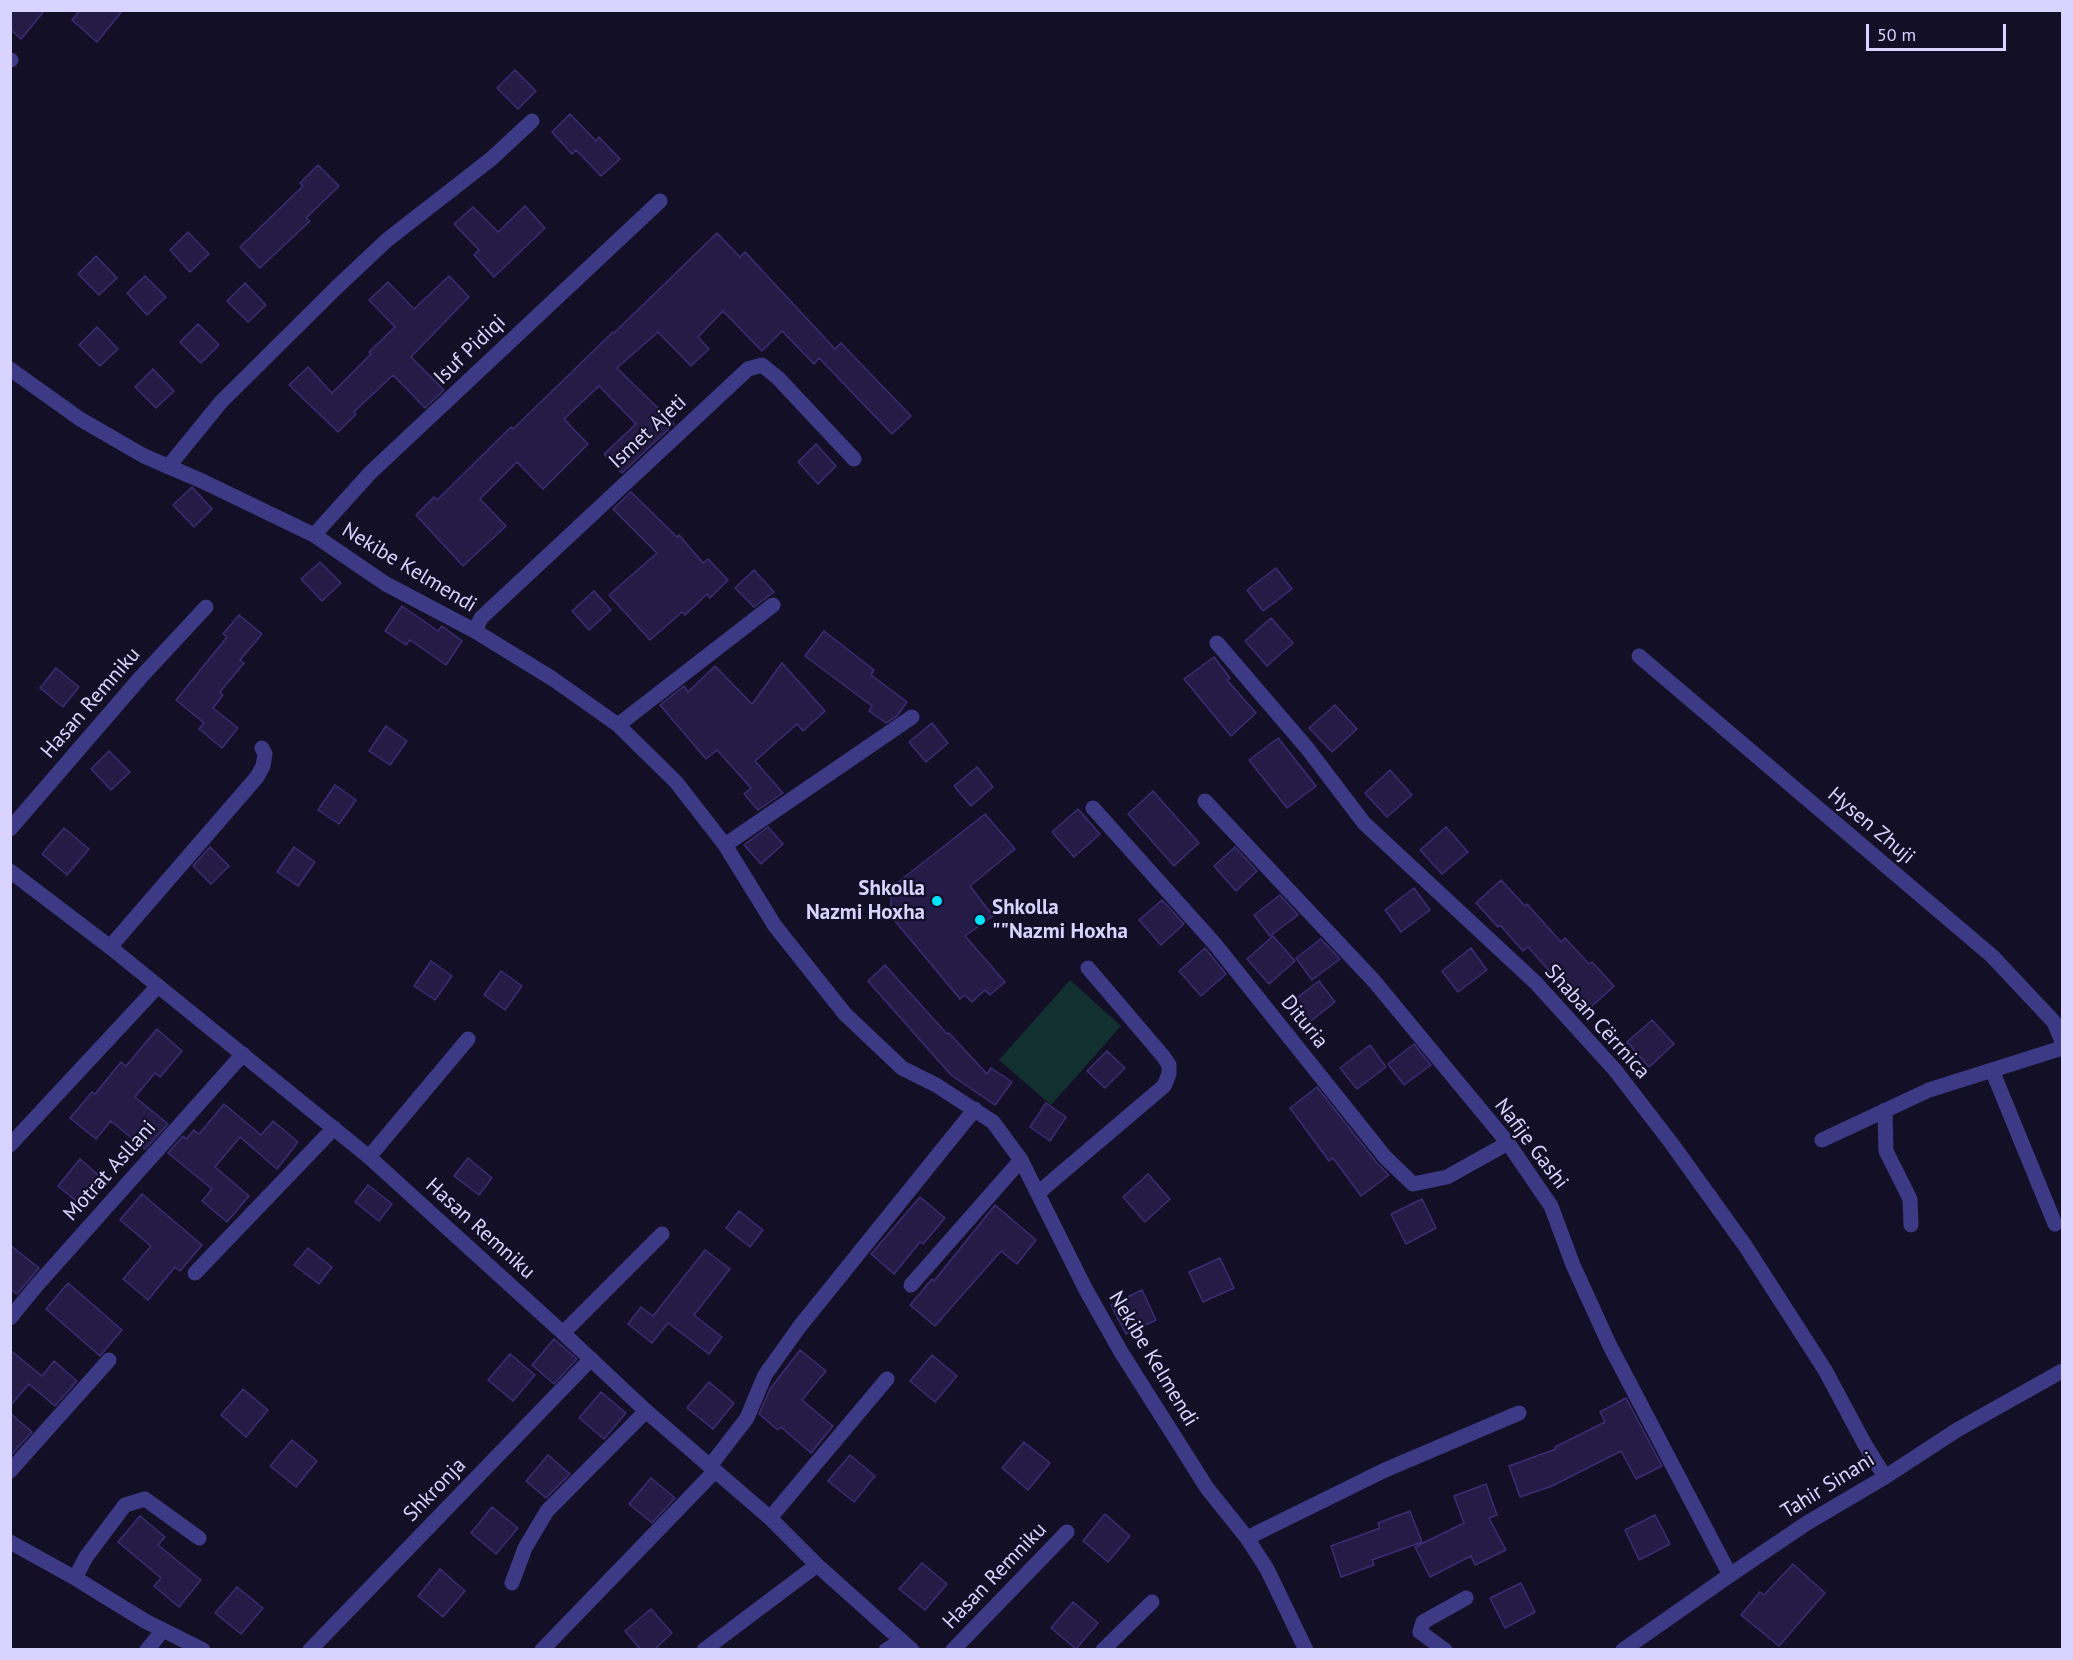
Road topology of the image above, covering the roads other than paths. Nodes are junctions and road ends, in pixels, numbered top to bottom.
1 (532, 121) dead end
2 (660, 201) dead end
3 (10, 369) edge
4 (854, 459) dead end
5 (168, 467) junction
6 (315, 535) junction
7 (772, 605) dead end
8 (206, 607) dead end
9 (474, 631) junction
10 (1217, 643) dead end
11 (1639, 656) dead end
12 (912, 717) dead end
13 (618, 725) junction
14 (262, 748) dead end
15 (1205, 801) dead end
16 (1093, 808) dead end
17 (10, 829) edge
18 (725, 845) junction
19 (10, 871) edge
20 (110, 947) junction
21 (1088, 968) dead end
22 (158, 986) junction
23 (468, 1039) dead end
24 (2062, 1041) edge
25 (2062, 1048) edge
26 (243, 1054) junction
27 (1992, 1070) junction
28 (975, 1109) junction
29 (1885, 1110) junction
30 (334, 1128) junction
31 (1822, 1140) dead end
32 (1508, 1143) junction
33 (10, 1145) edge
34 (369, 1157) junction
35 (1021, 1160) junction
36 (1038, 1193) junction
37 (2055, 1224) dead end
38 (1911, 1225) dead end
39 (662, 1234) dead end
40 (195, 1273) dead end
41 (911, 1285) dead end
42 (10, 1318) edge
43 (563, 1332) junction
44 (591, 1359) junction
45 (109, 1360) dead end
46 (2062, 1371) edge
47 (887, 1379) dead end
48 (646, 1411) junction
49 (1519, 1413) dead end
50 (712, 1469) junction
51 (10, 1471) edge
52 (1885, 1477) junction
53 (770, 1518) junction
54 (1067, 1532) dead end
55 (200, 1538) dead end
56 (1247, 1538) junction
57 (12, 1545) edge
58 (817, 1565) junction
59 (1730, 1575) junction
60 (75, 1578) junction
61 (512, 1583) dead end
62 (1466, 1598) dead end
63 (1152, 1602) dead end
64 (163, 1630) junction
65 (907, 1645) edge
66 (147, 1650) edge
67 (203, 1650) edge
68 (310, 1650) edge
69 (542, 1650) edge
70 (704, 1650) edge
71 (886, 1650) edge
72 (953, 1650) edge
73 (1103, 1650) edge
74 (1306, 1650) edge
75 (1445, 1650) edge
76 (1623, 1650) edge

1 - 5 street
2 - 6 street, Isuf Pidiqi
3 - 5 street, Nekibe Kelmendi
4 - 9 street, Ismet Ajeti
5 - 6 street, Nekibe Kelmendi
6 - 9 street, Nekibe Kelmendi
7 - 13 street
8 - 17 street, Hasan Remniku
9 - 13 street, Nekibe Kelmendi
10 - 52 street, Shaban Cërrnica
11 - 24 street, Hysen Zhuji
12 - 18 street
13 - 18 street, Nekibe Kelmendi
14 - 20 street
15 - 32 street, Nafije Gashi
16 - 32 street, Dituria
18 - 28 street, Nekibe Kelmendi
19 - 20 street, Hasan Remniku
20 - 22 street, Hasan Remniku
21 - 36 street
22 - 26 street, Hasan Remniku
22 - 33 street
23 - 34 street
25 - 27 street
26 - 30 street, Hasan Remniku
26 - 42 street, Motrat Asllani
27 - 29 street
27 - 37 street
28 - 35 street, Nekibe Kelmendi
28 - 50 street
29 - 31 street
29 - 38 street
30 - 34 street, Hasan Remniku
30 - 40 street
32 - 59 street, Nafije Gashi
34 - 43 street, Hasan Remniku
35 - 36 street, Nekibe Kelmendi
35 - 41 street
36 - 56 street, Nekibe Kelmendi
39 - 43 street
43 - 44 street, Hasan Remniku
44 - 48 street, Hasan Remniku
44 - 68 street, Shkronja
45 - 51 street
46 - 52 street, Tahir Sinani
47 - 53 street
48 - 50 street, Hasan Remniku
48 - 61 street
49 - 56 street
50 - 53 street, Hasan Remniku
50 - 69 street
52 - 59 street, Tahir Sinani
53 - 58 street, Hasan Remniku
54 - 72 street, Hasan Remniku
55 - 60 street
56 - 74 street, Nekibe Kelmendi
57 - 60 street
58 - 65 street, Hasan Remniku
58 - 70 street
59 - 76 street, Tahir Sinani
60 - 64 street
62 - 75 street
63 - 73 street
64 - 66 street
64 - 67 street
65 - 71 street, Hasan Remniku

